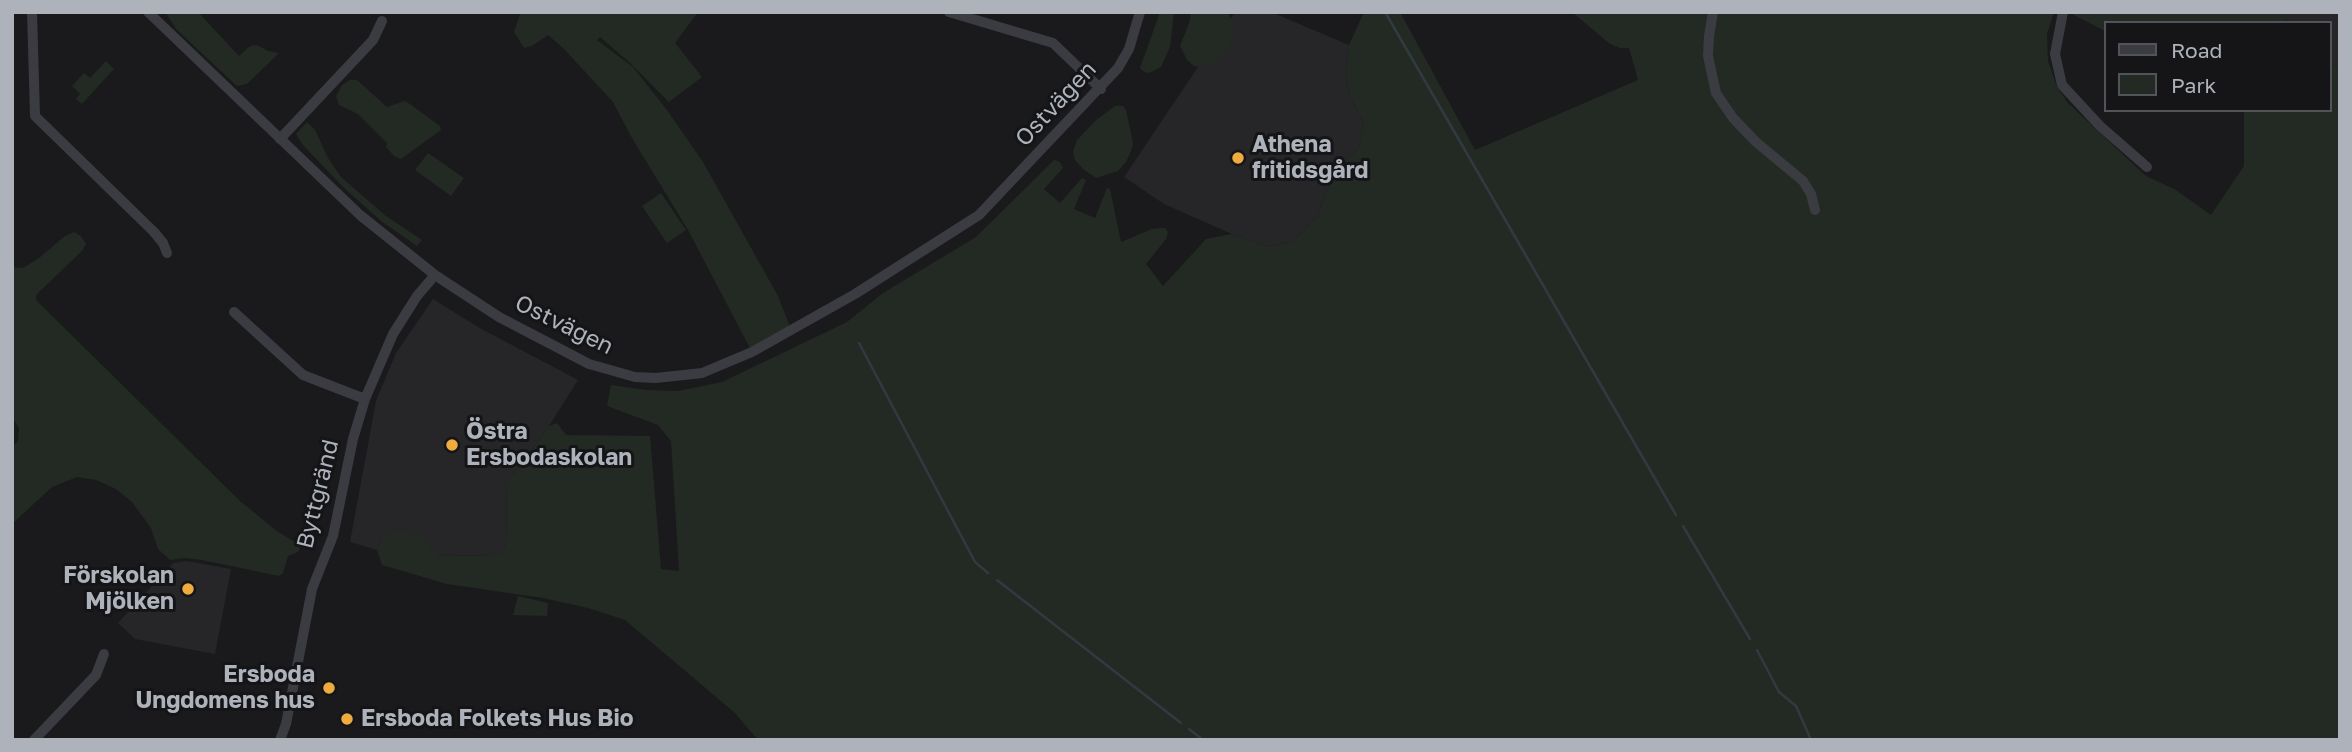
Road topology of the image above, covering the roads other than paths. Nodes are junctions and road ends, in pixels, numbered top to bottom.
1 (32, 12) edge
2 (148, 12) edge
3 (949, 12) edge
4 (1140, 12) edge
5 (1713, 12) edge
6 (2063, 12) edge
7 (382, 20) dead end
8 (1101, 89) junction
9 (280, 139) junction
10 (2147, 167) dead end
11 (1815, 210) dead end
12 (167, 253) dead end
13 (435, 275) junction
14 (234, 312) dead end
15 (365, 399) junction
16 (104, 654) dead end
17 (34, 740) edge
18 (280, 740) edge

1 - 12 street
2 - 9 street, Ostvägen
3 - 8 street
4 - 8 street, Ostvägen
5 - 11 street
6 - 10 street
7 - 9 street
8 - 13 street, Ostvägen
9 - 13 street, Ostvägen
13 - 15 street, Byttgränd
14 - 15 street
15 - 18 street, Byttgränd
16 - 17 street

